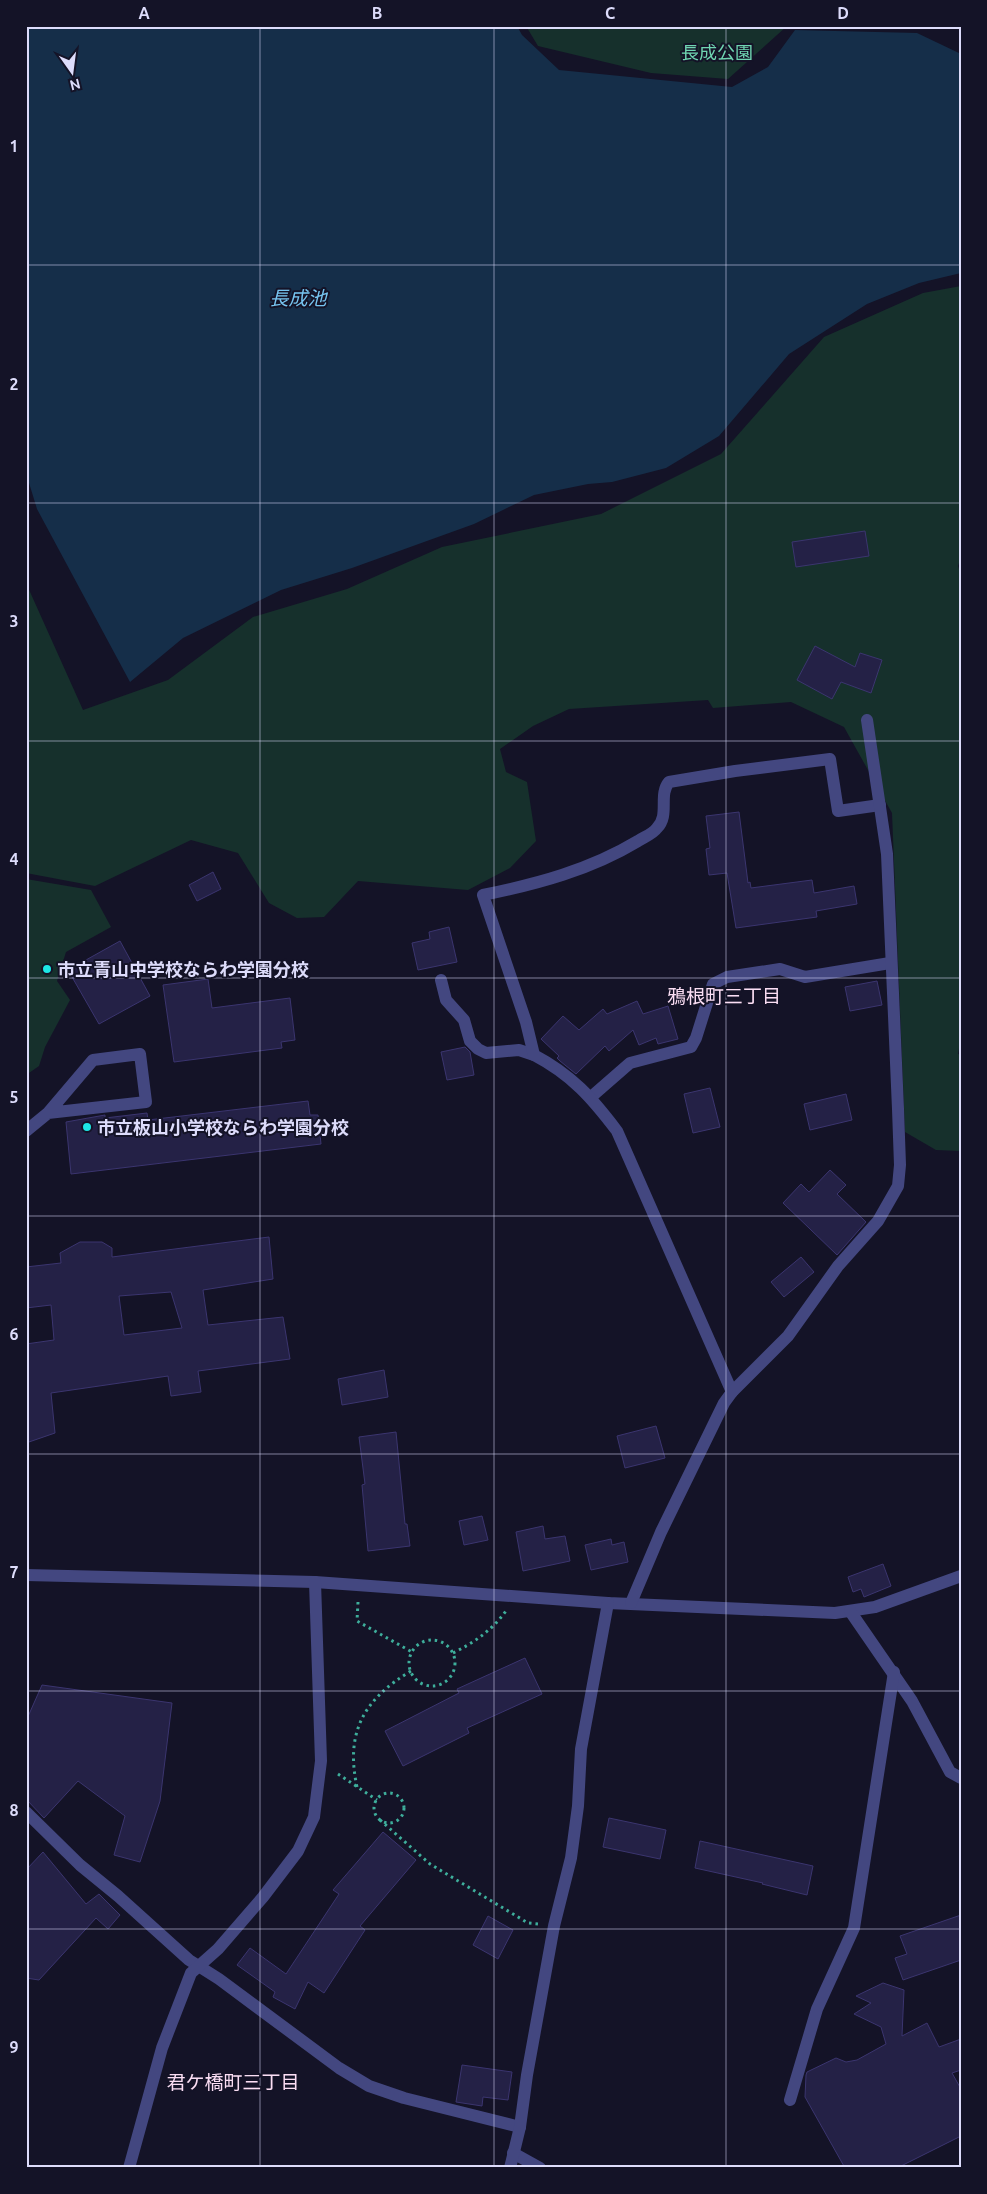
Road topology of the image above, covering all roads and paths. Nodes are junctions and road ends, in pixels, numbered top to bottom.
1 (867, 720) dead end
2 (880, 805) junction
3 (890, 963) junction
4 (441, 980) dead end
5 (534, 1055) junction
6 (591, 1097) junction
7 (48, 1112) junction
8 (26, 1131) edge
9 (732, 1392) junction
10 (26, 1576) edge
11 (961, 1576) edge
12 (315, 1582) junction
13 (358, 1602) dead end
14 (608, 1603) junction
15 (631, 1603) junction
16 (506, 1611) dead end
17 (850, 1611) junction
18 (412, 1652) junction
19 (453, 1653) junction
20 (412, 1672) junction
21 (894, 1672) junction
22 (338, 1774) dead end
23 (961, 1778) edge
24 (357, 1787) junction
25 (376, 1800) junction
26 (26, 1812) edge
27 (380, 1820) junction
28 (554, 1926) junction
29 (199, 1966) junction
30 (790, 2100) dead end
31 (520, 2127) junction
32 (514, 2153) junction
33 (130, 2168) edge
34 (510, 2168) edge
35 (540, 2168) edge

1 - 2 street
2 - 3 street
2 - 5 street
3 - 6 street
3 - 9 street
4 - 5 street
5 - 6 street
6 - 9 street
7 - 7 street
7 - 8 street
9 - 15 street
10 - 12 street
11 - 17 street
12 - 14 street
12 - 29 street
13 - 18 path
14 - 15 street
14 - 28 street
15 - 17 street
16 - 19 path
17 - 21 street
18 - 19 path
18 - 20 path
19 - 20 path
20 - 24 path
21 - 23 street
21 - 30 street
22 - 24 path
24 - 25 path
25 - 27 path
25 - 27 path
26 - 29 street
27 - 28 path
28 - 31 street
29 - 31 street
29 - 33 street
31 - 32 street
32 - 34 street
32 - 35 street

